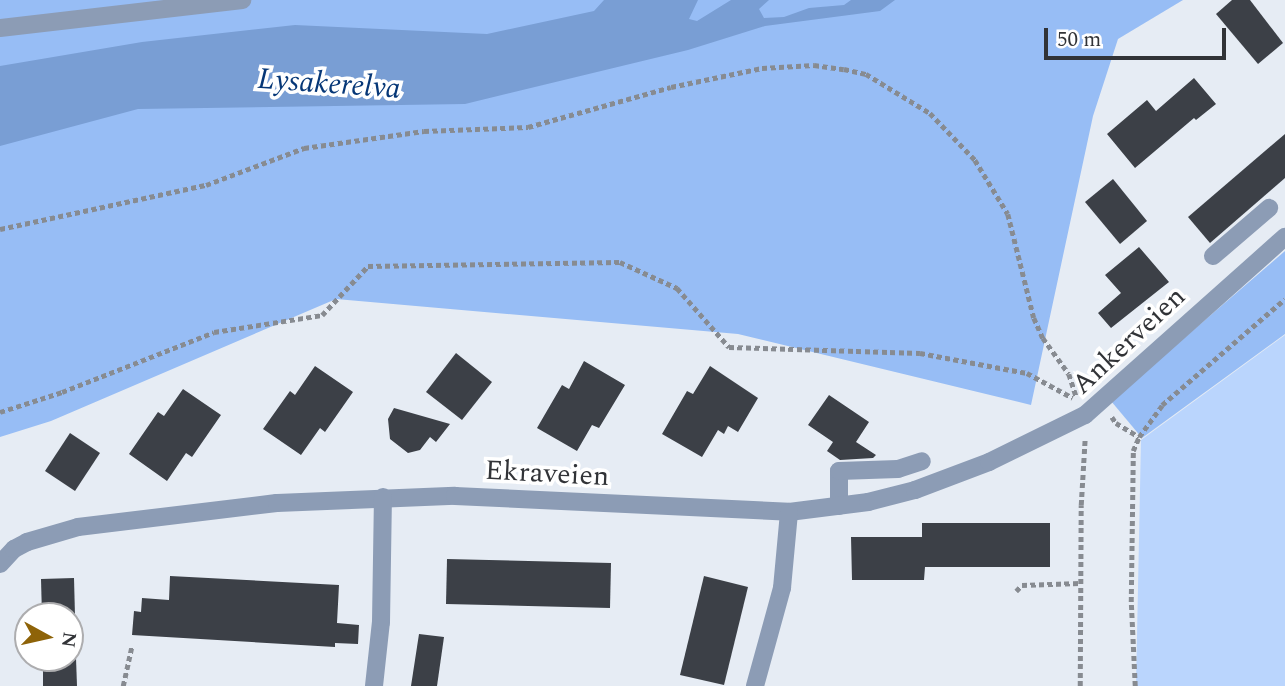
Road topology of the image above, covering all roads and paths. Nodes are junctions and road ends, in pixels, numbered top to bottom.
1 (242, 0) edge
2 (0, 28) edge
3 (1269, 208) dead end
4 (0, 229) edge
5 (1285, 237) edge
6 (1213, 256) dead end
7 (1285, 299) edge
8 (0, 412) edge
9 (1085, 415) junction
10 (1116, 424) dead end
11 (1139, 437) junction
12 (922, 461) dead end
13 (383, 497) junction
14 (839, 506) junction
15 (789, 512) junction
16 (0, 564) edge
17 (1080, 583) junction
18 (1016, 590) dead end
19 (132, 645) dead end
20 (123, 686) edge
21 (374, 686) edge
22 (755, 686) edge
23 (1080, 686) edge
24 (1135, 686) edge

1 - 2 street
3 - 6 street
4 - 8 path
5 - 9 street, Ankerveien
7 - 11 path
9 - 14 street, Ekraveien
9 - 17 path, Ankerveien
10 - 11 path
11 - 24 path
12 - 14 street
13 - 15 street, Ekraveien
13 - 16 street, Ekraveien
13 - 21 street
14 - 15 street, Ekraveien
15 - 22 street
17 - 18 path
17 - 23 path, Ankerveien
19 - 20 path

